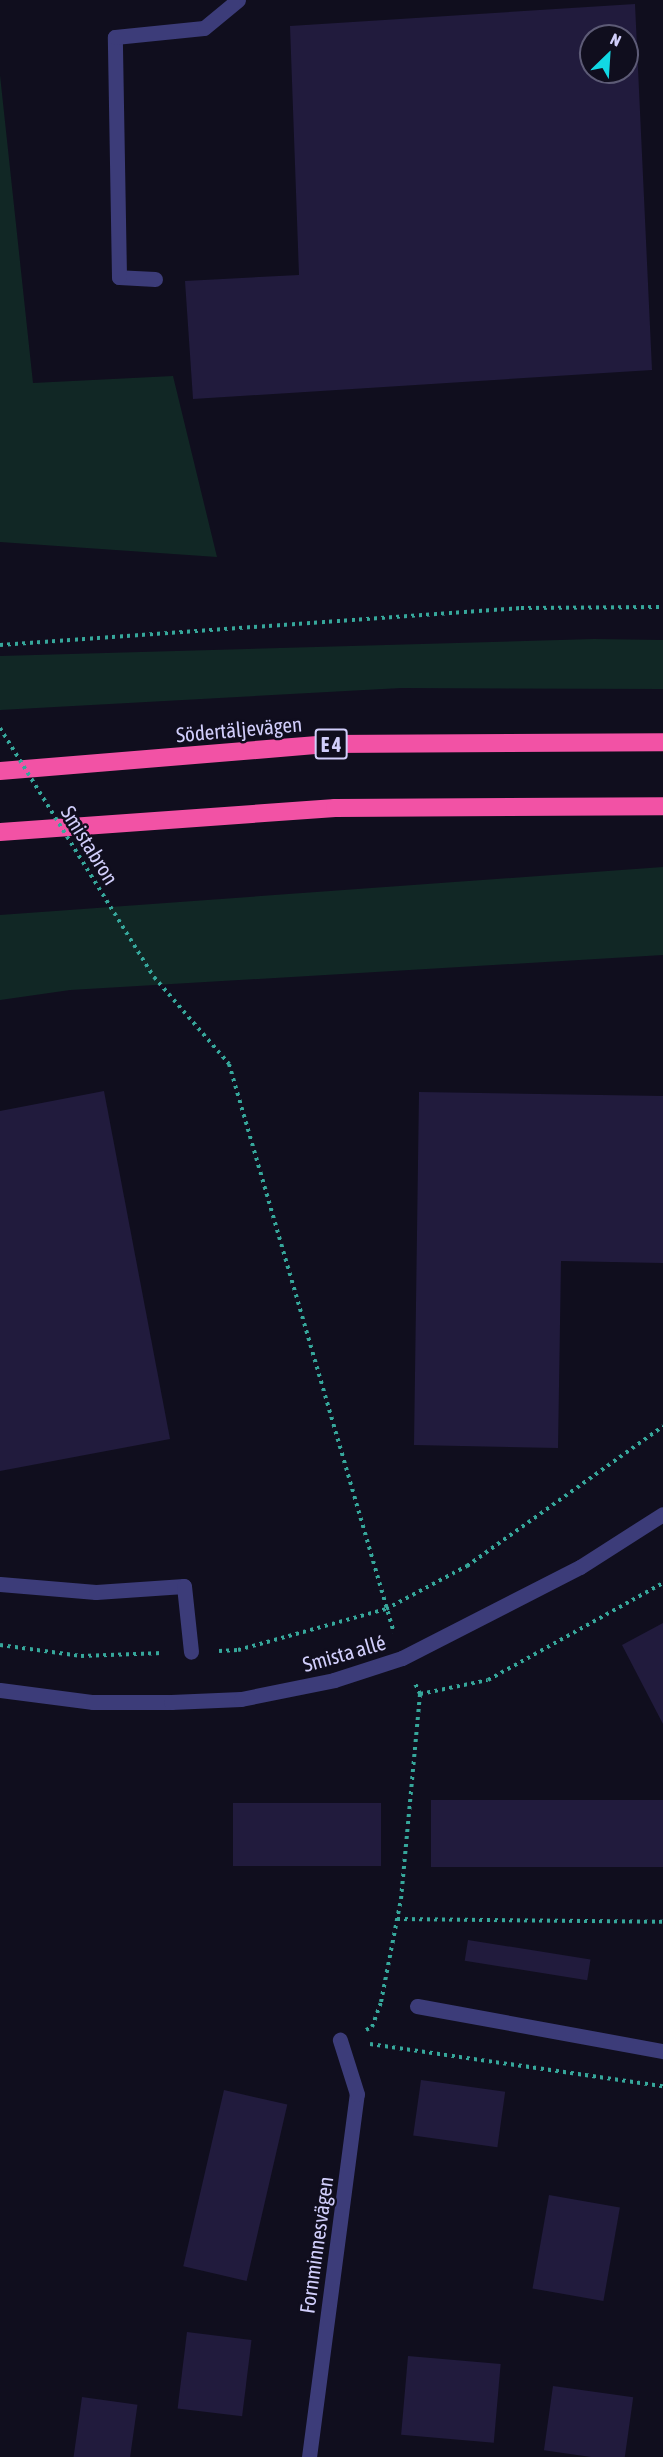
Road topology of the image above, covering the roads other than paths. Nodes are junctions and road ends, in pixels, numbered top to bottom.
1 (238, 0) edge
2 (155, 279) dead end
3 (663, 742) edge
4 (0, 771) edge
5 (663, 806) edge
6 (0, 832) edge
7 (663, 1514) edge
8 (0, 1584) edge
9 (191, 1652) road end
10 (0, 1690) edge
11 (417, 2006) dead end
12 (340, 2040) road end
13 (663, 2051) edge
14 (309, 2457) edge

1 - 2 street
3 - 4 highway, Södertäljevägen / E 4
5 - 6 highway
7 - 10 street, Smista allé
8 - 9 street
11 - 13 street
12 - 14 street, Fornminnesvägen

